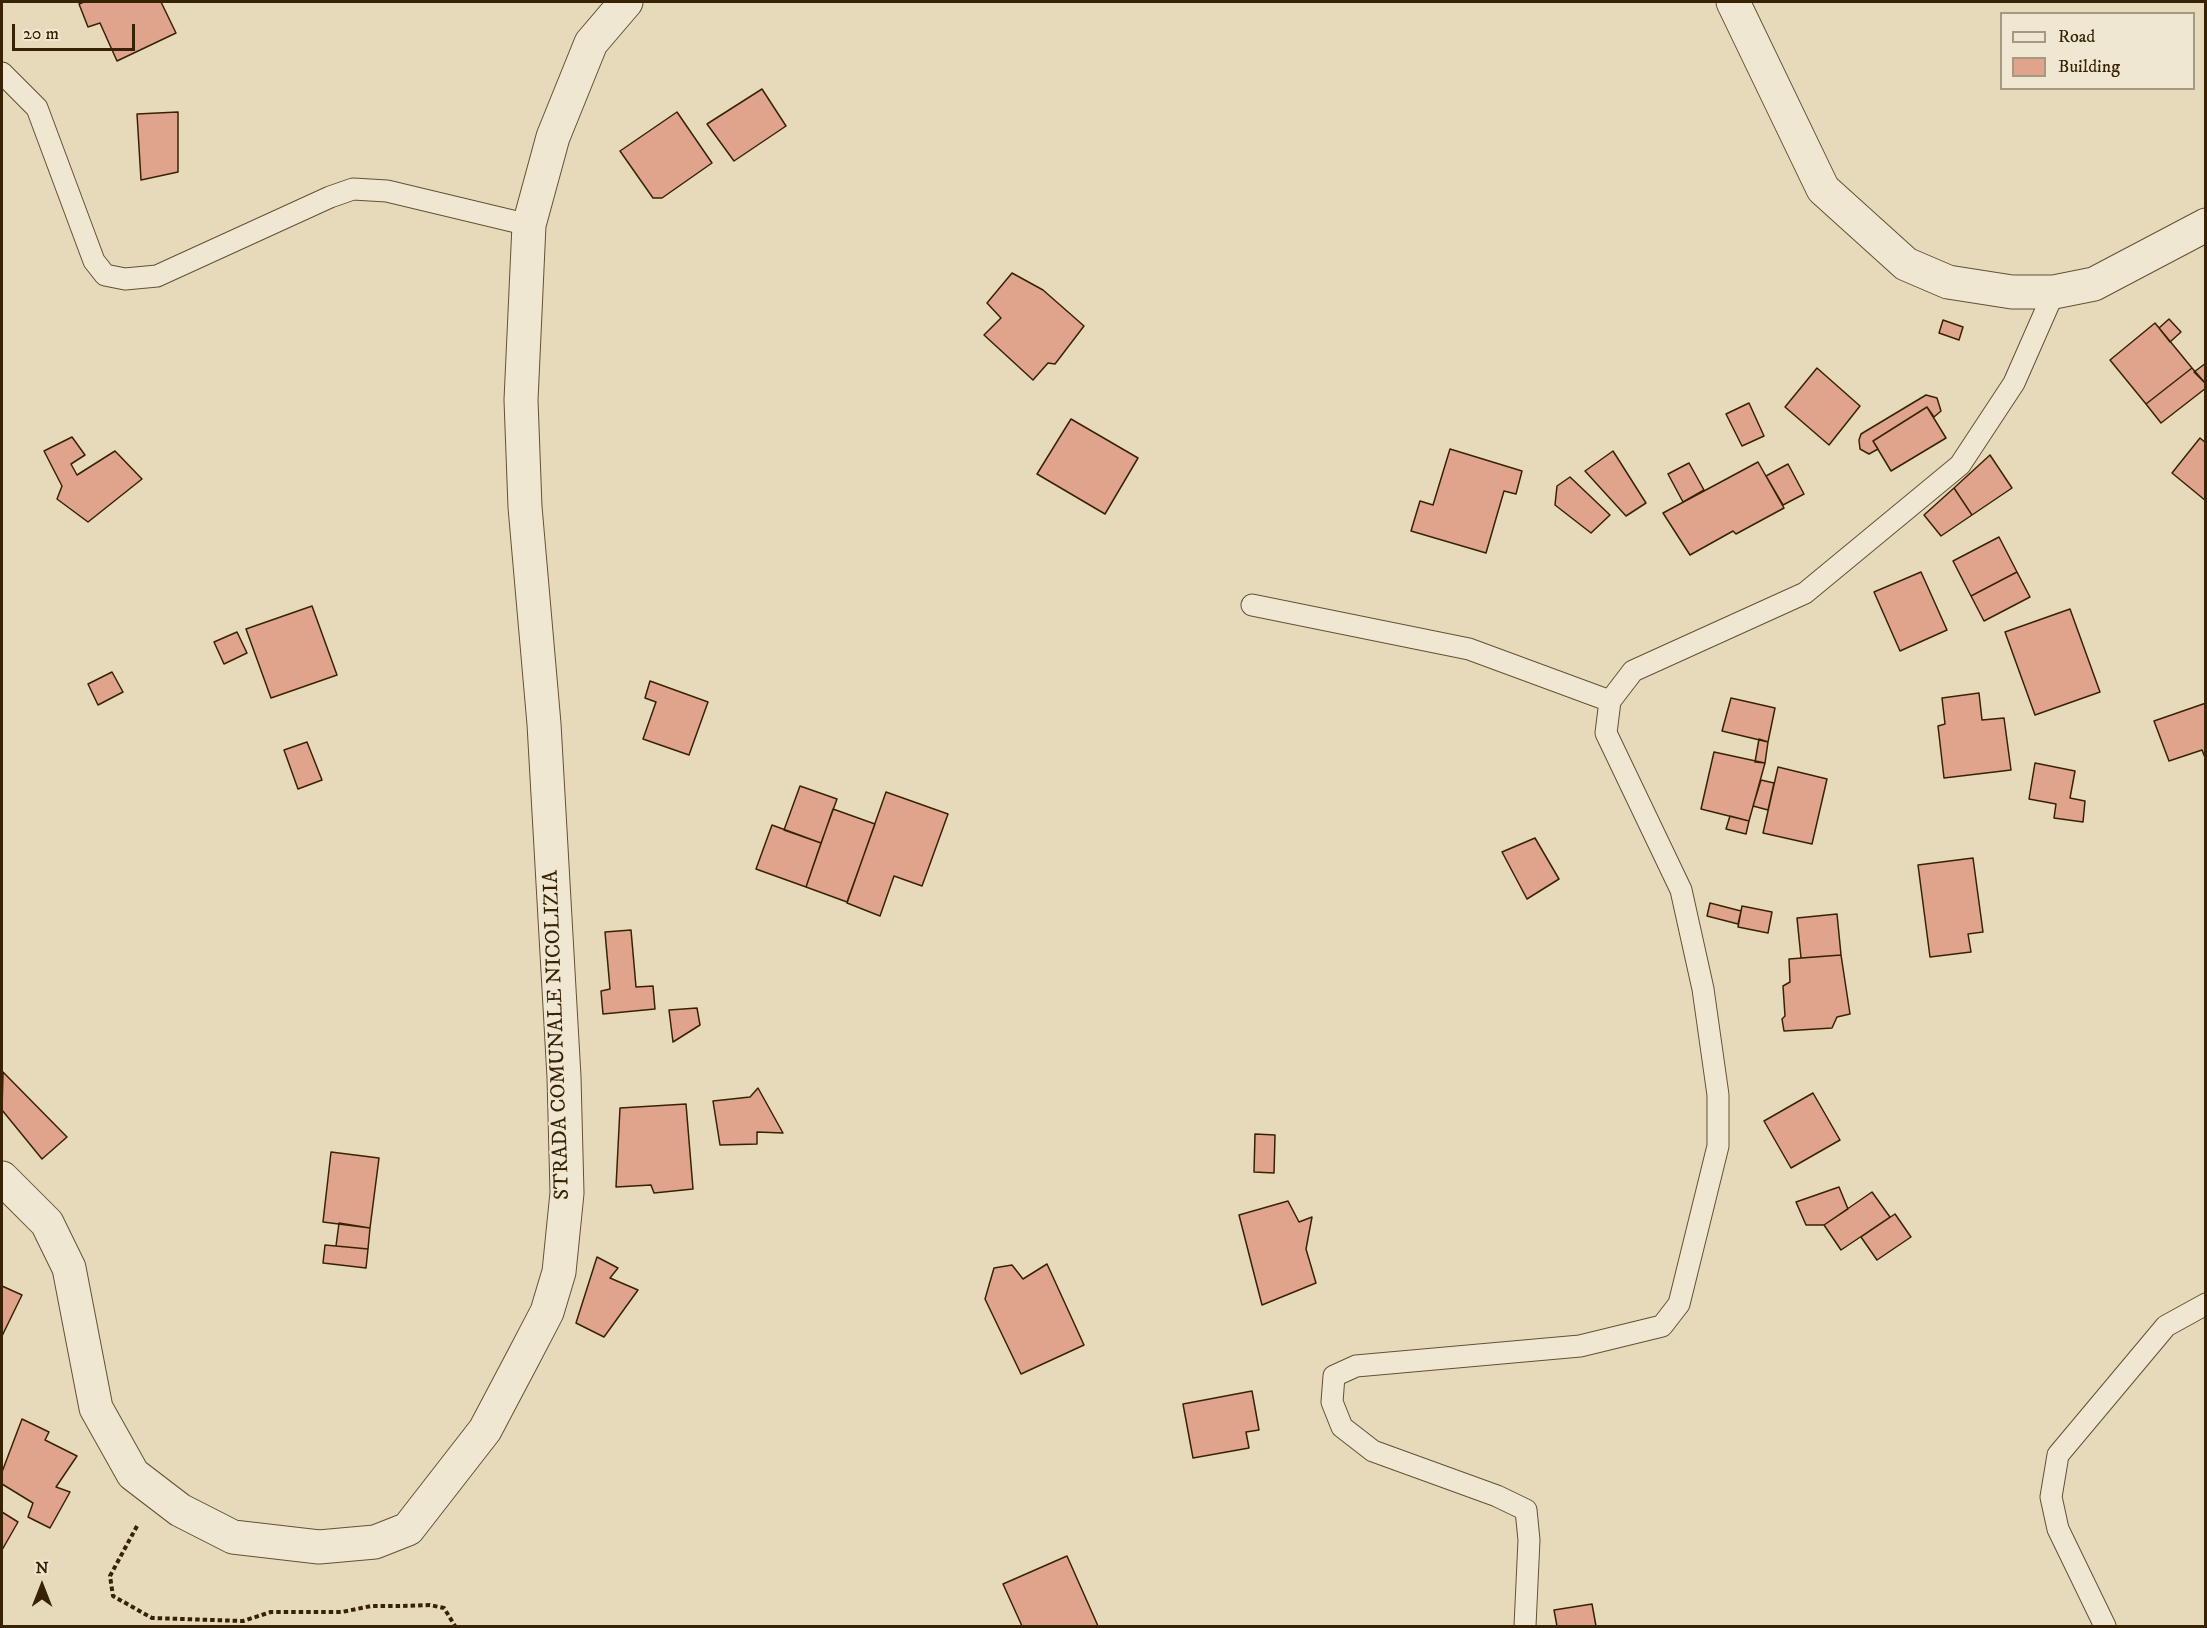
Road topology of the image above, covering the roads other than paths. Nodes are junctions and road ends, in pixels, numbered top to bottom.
1 (626, 2) edge
2 (1733, 2) edge
3 (2, 73) edge
4 (529, 225) junction
5 (2205, 225) edge
6 (2054, 292) junction
7 (1252, 605) dead end
8 (1610, 701) junction
9 (2, 1178) edge
10 (2205, 1304) edge
11 (1525, 1626) edge
12 (2105, 1626) edge

1 - 4 street, STRADA COMUNALE NICOLIZIA
2 - 6 street
3 - 4 lane
4 - 9 street, STRADA COMUNALE NICOLIZIA
5 - 6 street
6 - 8 lane
7 - 8 lane
8 - 11 lane
10 - 12 lane

